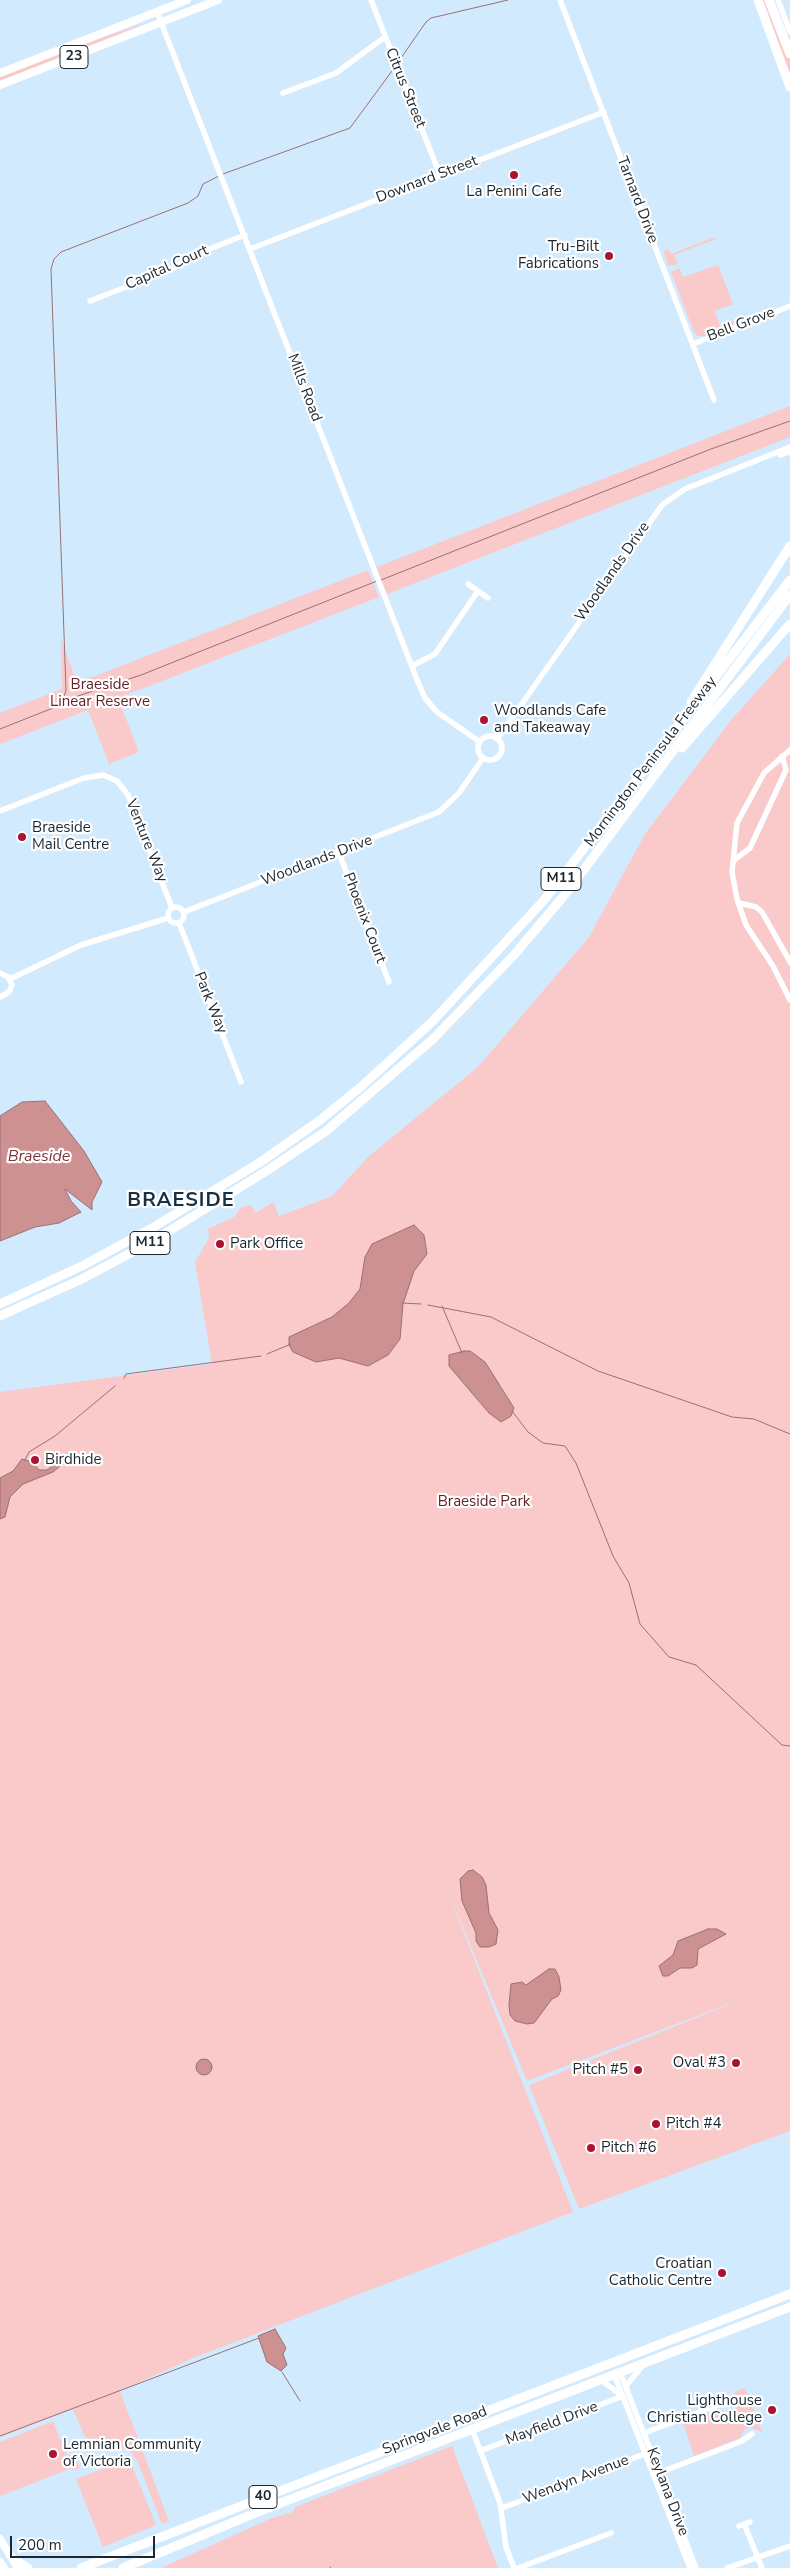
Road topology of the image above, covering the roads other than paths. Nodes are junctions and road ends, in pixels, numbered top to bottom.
1 (187, 0) edge
2 (371, 0) edge
3 (560, 0) edge
4 (758, 0) edge
5 (769, 0) edge
6 (778, 0) edge
7 (213, 1) edge
8 (157, 12) junction
9 (162, 22) junction
10 (790, 32) edge
11 (385, 37) junction
12 (790, 54) edge
13 (0, 73) edge
14 (0, 86) edge
15 (790, 86) edge
16 (283, 93) dead end
17 (604, 112) junction
18 (440, 175) junction
19 (245, 235) junction
20 (250, 249) junction
21 (90, 301) dead end
22 (790, 306) edge
23 (693, 344) junction
24 (714, 400) dead end
25 (790, 447) edge
26 (790, 452) edge
27 (770, 457) junction
28 (790, 546) edge
29 (790, 580) edge
30 (468, 584) dead end
31 (478, 592) junction
32 (790, 595) edge
33 (488, 598) dead end
34 (790, 624) edge
35 (412, 666) junction
36 (497, 739) junction
37 (480, 742) junction
38 (790, 750) edge
39 (782, 756) junction
40 (656, 757) junction
41 (483, 758) junction
42 (0, 811) edge
43 (339, 853) junction
44 (733, 861) junction
45 (739, 903) junction
46 (172, 908) junction
47 (554, 908) junction
48 (184, 912) junction
49 (168, 918) junction
50 (179, 923) junction
51 (790, 962) edge
52 (0, 973) edge
53 (10, 979) junction
54 (389, 982) dead end
55 (0, 997) edge
56 (790, 1000) edge
57 (242, 1082) dead end
58 (0, 1304) edge
59 (0, 1316) edge
60 (790, 2294) edge
61 (790, 2307) edge
62 (612, 2362) junction
63 (644, 2363) junction
64 (617, 2373) junction
65 (601, 2380) junction
66 (626, 2386) junction
67 (623, 2396) junction
68 (729, 2404) dead end
69 (472, 2429) junction
70 (644, 2433) junction
71 (752, 2434) dead end
72 (480, 2451) junction
73 (648, 2452) junction
74 (657, 2474) junction
75 (502, 2508) junction
76 (745, 2525) dead end
77 (611, 2533) dead end
78 (0, 2539) edge
79 (790, 2546) edge
80 (757, 2557) junction
81 (13, 2559) junction
82 (0, 2562) edge
83 (4, 2568) edge
84 (18, 2568) edge
85 (28, 2568) edge
86 (81, 2568) edge
87 (123, 2568) edge
88 (514, 2568) edge
89 (518, 2568) edge
90 (690, 2568) edge
91 (696, 2568) edge
92 (727, 2568) edge
93 (762, 2568) edge

1 - 8 main road, 23
2 - 11 street, Citrus Street
3 - 17 street, Tarnard Drive
4 - 15 highway
5 - 12 highway
6 - 10 street
7 - 9 main road, 23
8 - 9 street, Mills Road
8 - 13 main road, 23
9 - 14 main road, 23
9 - 19 street, Mills Road
11 - 16 street
11 - 18 street, Citrus Street
17 - 18 street, Downard Street
17 - 23 street, Tarnard Drive
18 - 20 street, Downard Street
19 - 20 street, Mills Road
19 - 21 street, Capital Court
20 - 35 street, Mills Road
22 - 23 street, Bell Grove
23 - 24 street, Tarnard Drive
25 - 27 street, Woodlands Drive
26 - 27 street, Woodlands Drive
27 - 36 street, Woodlands Drive
28 - 40 highway
29 - 40 highway, Mornington Peninsula Freeway / M11
30 - 31 street
31 - 33 street
31 - 35 street
32 - 47 highway, Mornington Peninsula Freeway / M11
34 - 47 highway
35 - 37 street, Mills Road
36 - 37 street
36 - 41 street
37 - 41 street
38 - 39 street
39 - 44 street
39 - 44 street
40 - 58 highway, Mornington Peninsula Freeway / M11
41 - 43 street, Woodlands Drive
42 - 46 street, Venture Way
43 - 48 street, Woodlands Drive
43 - 54 street, Phoenix Court
44 - 45 street
45 - 51 street
45 - 56 street
46 - 48 street
46 - 49 street
47 - 59 highway, Mornington Peninsula Freeway / M11
48 - 50 street
49 - 50 street
49 - 53 street
50 - 57 street, Park Way
52 - 53 street
53 - 55 street
60 - 62 highway, Springvale Road / 40
61 - 63 highway, Springvale Road / 40
62 - 64 highway, Keylana Drive
62 - 86 highway, Springvale Road / 40
63 - 64 highway, Springvale Road / 40
63 - 66 street
64 - 65 highway, Springvale Road / 40
64 - 66 street, Keylana Drive
64 - 67 street, Keylana Drive
65 - 67 street
65 - 69 highway, Springvale Road / 40
66 - 70 street, Keylana Drive
67 - 72 street, Mayfield Drive
67 - 73 street, Keylana Drive
68 - 70 street
69 - 72 street
69 - 87 highway, Springvale Road / 40
70 - 73 street, Keylana Drive
71 - 74 street
72 - 75 street
73 - 74 street, Keylana Drive
73 - 75 street, Wendyn Avenue
74 - 90 street, Keylana Drive
74 - 91 street, Keylana Drive
75 - 88 street
76 - 80 street
77 - 89 street
78 - 81 main road
79 - 80 street
80 - 92 street
80 - 93 street
81 - 84 main road
81 - 85 highway
82 - 83 main road

